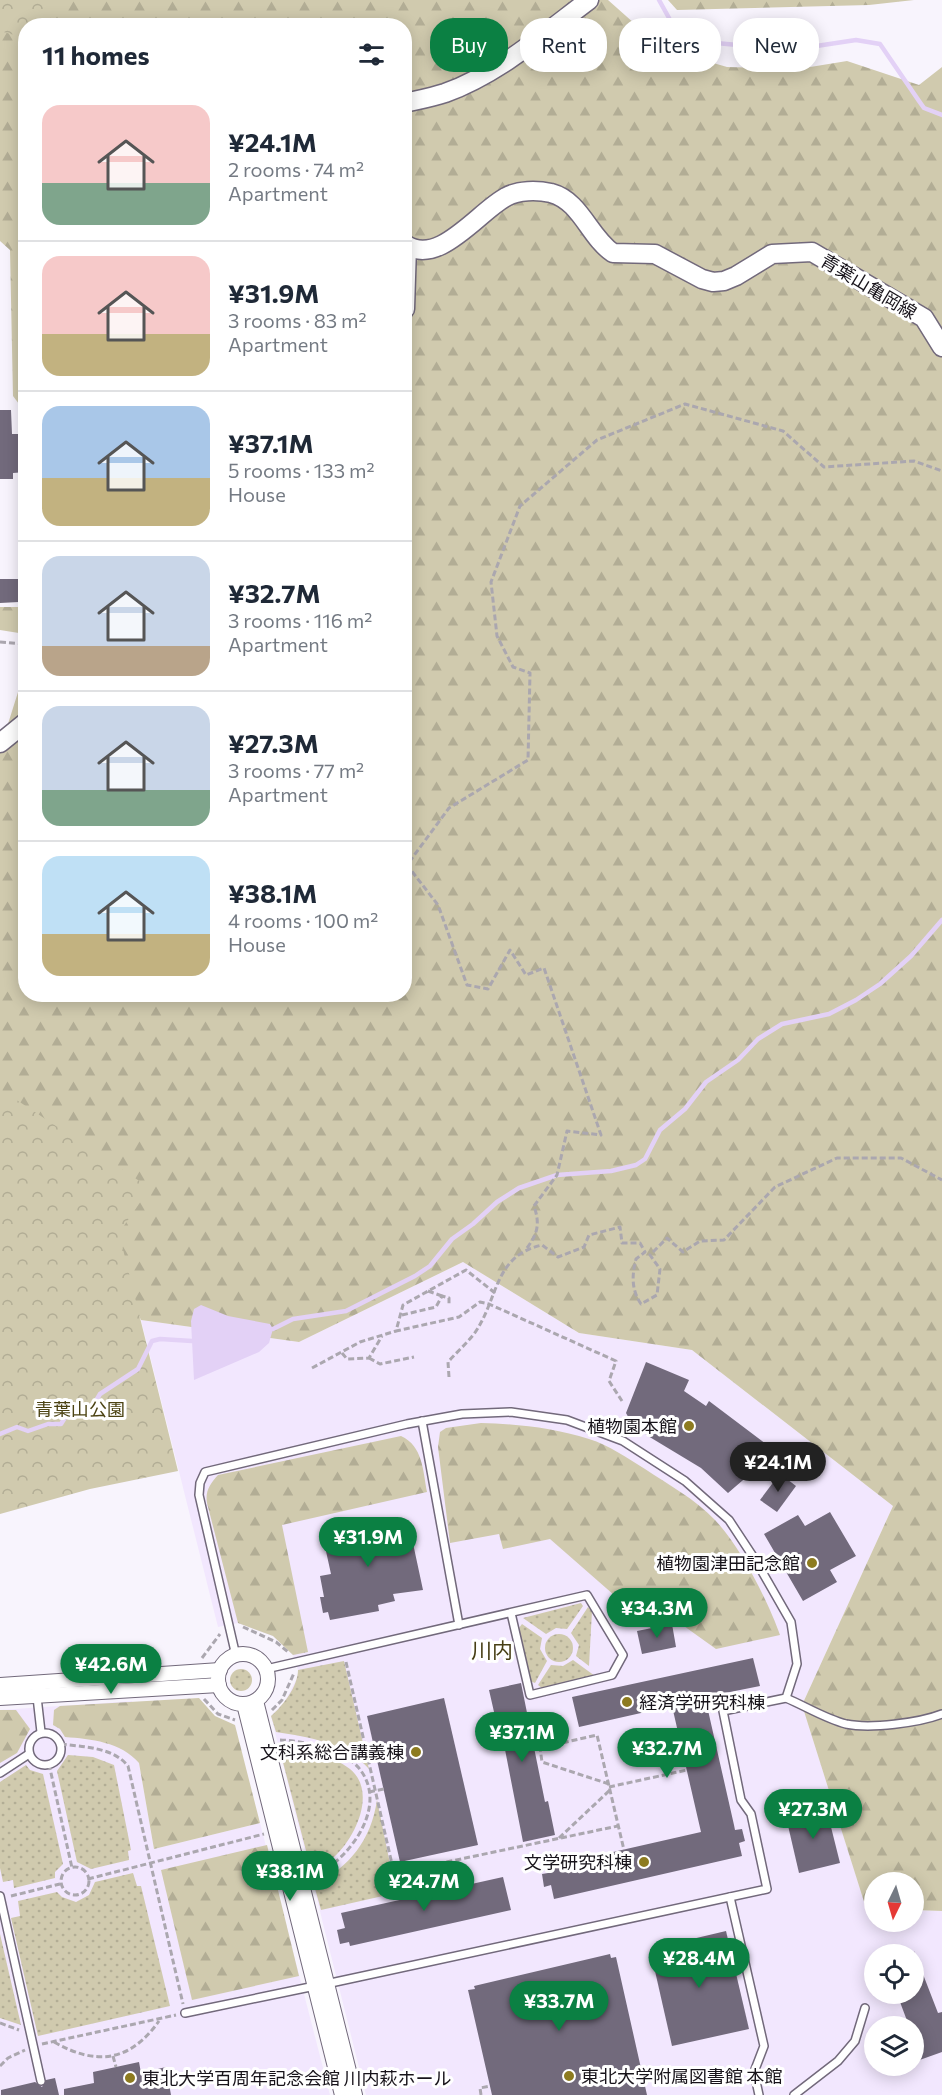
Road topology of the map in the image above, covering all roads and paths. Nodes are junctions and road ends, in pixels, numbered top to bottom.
1 (588, 0) edge
2 (412, 101) edge
3 (412, 246) edge
4 (942, 347) edge
5 (942, 471) edge
6 (0, 642) edge
7 (18, 643) edge
8 (18, 728) edge
9 (0, 743) edge
10 (412, 858) edge
11 (412, 871) edge
12 (942, 1180) edge
13 (526, 1248) junction
14 (645, 1252) junction
15 (650, 1255) junction
16 (428, 1291) junction
17 (495, 1293) junction
18 (442, 1296) junction
19 (489, 1304) junction
20 (449, 1305) dead end
21 (402, 1315) junction
22 (396, 1331) junction
23 (383, 1335) junction
24 (342, 1353) junction
25 (414, 1357) dead end
26 (369, 1358) junction
27 (312, 1368) dead end
28 (449, 1377) dead end
29 (622, 1401) dead end
30 (422, 1421) junction
31 (510, 1613) junction
32 (459, 1625) junction
33 (243, 1627) dead end
34 (221, 1633) dead end
35 (344, 1651) junction
36 (289, 1653) dead end
37 (236, 1656) junction
38 (199, 1664) dead end
39 (292, 1664) dead end
40 (266, 1669) junction
41 (220, 1670) junction
42 (0, 1685) edge
43 (219, 1685) junction
44 (37, 1697) junction
45 (0, 1698) edge
46 (786, 1698) junction
47 (282, 1700) dead end
48 (250, 1702) junction
49 (942, 1714) edge
50 (41, 1732) junction
51 (275, 1740) dead end
52 (61, 1744) junction
53 (29, 1754) junction
54 (49, 1764) junction
55 (687, 1770) dead end
56 (0, 1773) edge
57 (609, 1787) junction
58 (384, 1789) dead end
59 (376, 1790) junction
60 (369, 1792) junction
61 (618, 1826) junction
62 (268, 1833) dead end
63 (558, 1839) junction
64 (624, 1850) dead end
65 (148, 1863) junction
66 (72, 1868) junction
67 (310, 1878) dead end
68 (88, 1879) junction
69 (61, 1884) junction
70 (0, 1897) edge
71 (730, 1897) junction
72 (320, 1985) junction
73 (864, 2008) dead end
74 (185, 2013) junction
75 (160, 2019) junction
76 (0, 2023) edge
77 (30, 2033) junction
78 (53, 2042) junction
79 (33, 2046) junction
80 (113, 2056) junction
81 (0, 2066) edge
82 (116, 2067) dead end
83 (40, 2081) dead end
84 (490, 2086) dead end
85 (342, 2095) edge
86 (355, 2095) edge
87 (482, 2095) edge
88 (759, 2095) edge
89 (794, 2095) edge

1 - 2 street
3 - 4 street, 青葉山亀岡線
5 - 10 path
6 - 7 path
8 - 9 street
11 - 13 path
12 - 15 path
13 - 14 path
13 - 17 path
14 - 15 path
14 - 15 path
16 - 17 path
16 - 18 path
16 - 21 path
17 - 19 path
18 - 20 path
18 - 21 path
19 - 22 path
19 - 28 path
19 - 29 path
21 - 22 path
22 - 23 path
23 - 24 path
23 - 26 path
24 - 26 path
24 - 27 path
25 - 26 path
30 - 32 lane
30 - 37 lane
30 - 46 lane
31 - 31 lane
31 - 32 lane
32 - 35 lane
33 - 36 path
34 - 38 path
35 - 40 lane
35 - 59 path
37 - 40 street
37 - 41 street
39 - 47 path
40 - 48 street
41 - 42 street
41 - 43 street
43 - 44 street
43 - 48 street
44 - 45 street
44 - 50 lane
46 - 49 lane
46 - 71 lane
48 - 72 street
50 - 52 lane
50 - 53 lane
51 - 60 path
52 - 54 lane
52 - 65 path
53 - 54 lane
53 - 56 lane
54 - 66 path
55 - 57 path
57 - 57 path
57 - 61 path
57 - 63 path
58 - 59 path
59 - 60 path
59 - 63 path
60 - 67 path
61 - 63 path
61 - 64 path
62 - 65 path
65 - 68 path
65 - 74 path
66 - 68 path
66 - 69 path
68 - 69 path
69 - 70 path
70 - 77 lane
71 - 72 lane
71 - 88 lane
72 - 74 lane
72 - 85 street
72 - 86 street
73 - 89 lane
74 - 75 path
75 - 78 path
75 - 80 path
76 - 77 path
77 - 79 lane
78 - 79 path
78 - 80 path
79 - 81 path
79 - 83 lane
80 - 82 path
84 - 87 path

